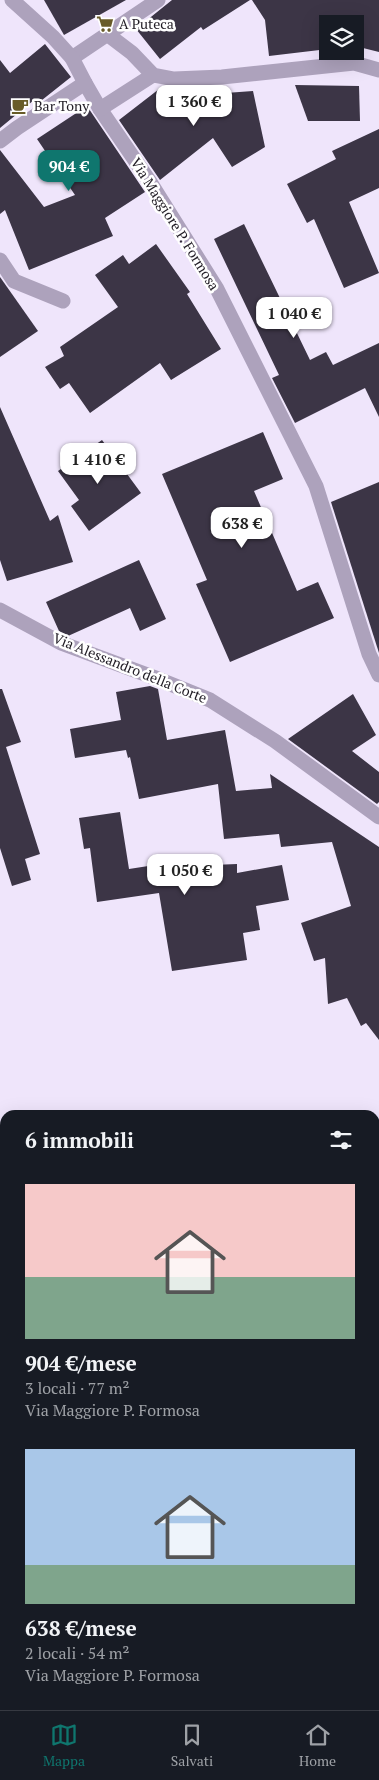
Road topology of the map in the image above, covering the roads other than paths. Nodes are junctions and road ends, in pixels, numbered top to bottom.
1 (12, 0) edge
2 (158, 0) edge
3 (107, 34) junction
4 (72, 58) junction
5 (379, 70) edge
6 (153, 75) junction
7 (86, 83) junction
8 (100, 109) junction
9 (0, 141) edge
10 (0, 260) edge
11 (63, 302) dead end
12 (0, 610) edge
13 (379, 675) edge
14 (379, 817) edge

1 - 4 street, Via Maggiore P. Formosa
2 - 3 street
3 - 4 street
3 - 6 street
4 - 7 street, Via Maggiore P. Formosa
5 - 6 street
6 - 8 street
7 - 8 street, Via Maggiore P. Formosa
7 - 9 street
8 - 13 street, Via Maggiore P. Formosa
10 - 11 street
12 - 14 street, Via Alessandro della Corte

